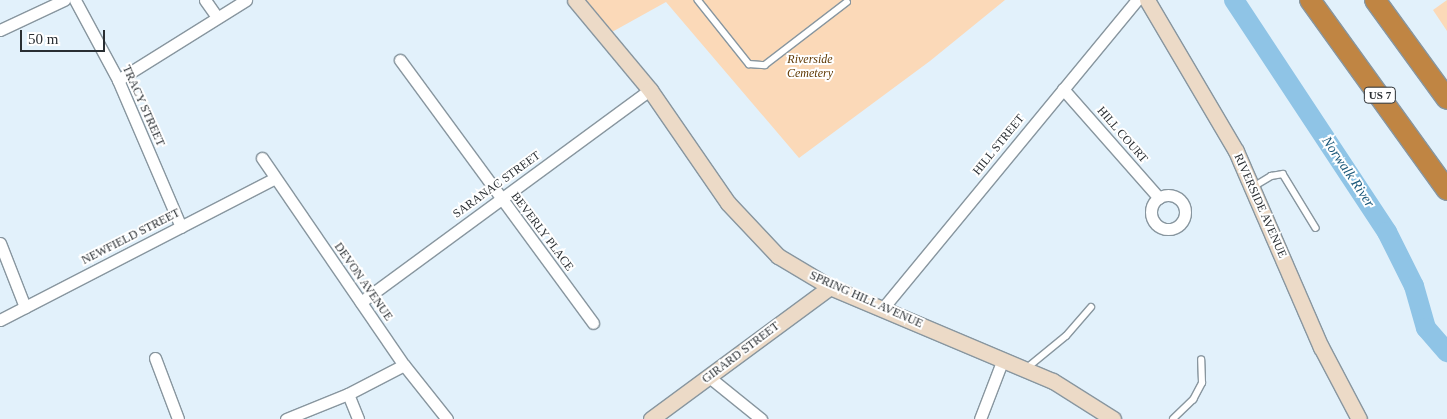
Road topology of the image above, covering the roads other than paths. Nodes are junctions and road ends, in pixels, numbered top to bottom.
1 (64, 0) edge
2 (74, 0) edge
3 (205, 0) edge
4 (246, 0) edge
5 (575, 0) edge
6 (698, 0) edge
7 (1137, 0) edge
8 (1147, 0) edge
9 (1310, 0) edge
10 (1376, 0) edge
11 (847, 1) edge
12 (217, 17) junction
13 (0, 30) edge
14 (400, 60) dead end
15 (118, 80) junction
16 (1063, 89) junction
17 (650, 90) junction
18 (1447, 99) edge
19 (262, 158) dead end
20 (275, 178) junction
21 (1252, 187) junction
22 (1447, 190) edge
23 (1159, 198) dead end
24 (500, 200) junction
25 (181, 226) junction
26 (1316, 228) dead end
27 (0, 243) edge
28 (830, 287) junction
29 (361, 302) junction
30 (25, 307) junction
31 (1091, 307) dead end
32 (882, 308) junction
33 (0, 320) edge
34 (593, 323) dead end
35 (155, 358) dead end
36 (1003, 359) junction
37 (1201, 360) dead end
38 (404, 365) junction
39 (1026, 369) junction
40 (709, 377) junction
41 (348, 394) junction
42 (178, 419) edge
43 (286, 419) edge
44 (358, 419) edge
45 (447, 419) edge
46 (651, 419) edge
47 (761, 419) edge
48 (980, 419) edge
49 (1113, 419) edge
50 (1173, 419) edge
51 (1359, 419) edge

1 - 13 street
2 - 15 street, TRACY STREET
3 - 12 street
4 - 12 street
5 - 17 street, SPRING HILL AVENUE
6 - 11 lane
7 - 16 street, HILL STREET
8 - 21 street, RIVERSIDE AVENUE
9 - 22 highway, US 7
10 - 18 highway
12 - 15 street
14 - 24 street, BEVERLY PLACE
15 - 25 street, TRACY STREET
16 - 23 street, HILL COURT
16 - 32 street, HILL STREET
17 - 24 street, SARANAC STREET
17 - 28 street, SPRING HILL AVENUE
19 - 20 street, DEVON AVENUE
20 - 25 street, NEWFIELD STREET
20 - 29 street, DEVON AVENUE
21 - 26 lane
21 - 51 street, RIVERSIDE AVENUE
24 - 29 street, SARANAC STREET
24 - 34 street, BEVERLY PLACE
25 - 30 street, NEWFIELD STREET
27 - 30 street
28 - 32 street, SPRING HILL AVENUE
28 - 40 street, GIRARD STREET
29 - 38 street, DEVON AVENUE
30 - 33 street, NEWFIELD STREET
31 - 39 lane
32 - 36 street, SPRING HILL AVENUE
35 - 42 street
36 - 39 street, SPRING HILL AVENUE
36 - 48 street
37 - 50 lane
38 - 41 street
38 - 45 street, DEVON AVENUE
39 - 49 street, SPRING HILL AVENUE
40 - 46 street, GIRARD STREET
40 - 47 street
41 - 43 street
41 - 44 street

